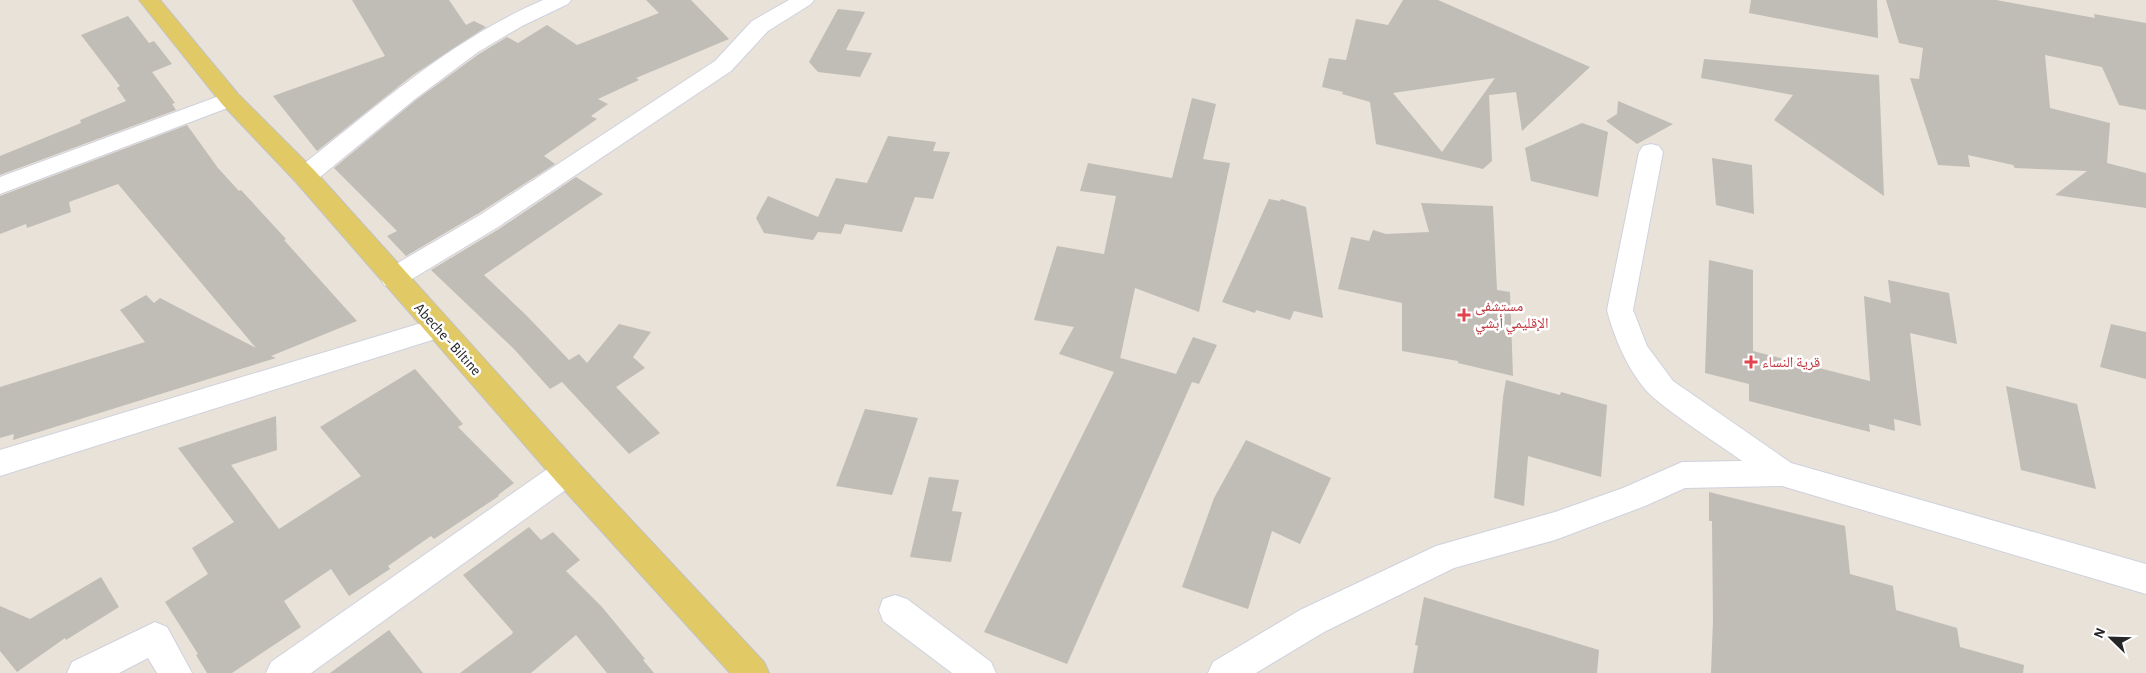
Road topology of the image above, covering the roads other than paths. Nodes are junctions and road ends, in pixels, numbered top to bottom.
1 (149, 0) edge
2 (561, 0) edge
3 (804, 0) edge
4 (230, 99) junction
5 (1651, 152) dead end
6 (305, 176) junction
7 (0, 186) edge
8 (393, 278) junction
9 (438, 328) junction
10 (0, 463) edge
11 (567, 472) junction
12 (1782, 473) junction
13 (2146, 579) edge
14 (895, 610) dead end
15 (84, 673) edge
16 (175, 673) edge
17 (283, 673) edge
18 (752, 673) edge
19 (979, 673) edge
20 (1225, 673) edge

1 - 4 main road, Abeche - Biltine
2 - 6 street
3 - 8 street
4 - 6 main road, Abeche - Biltine
4 - 7 street
5 - 12 street
6 - 8 main road, Abeche - Biltine
8 - 9 main road, Abeche - Biltine
9 - 10 street
9 - 11 main road, Abeche - Biltine
11 - 17 street
11 - 18 main road, Abeche - Biltine
12 - 13 street
12 - 20 street
14 - 19 street
15 - 16 street

